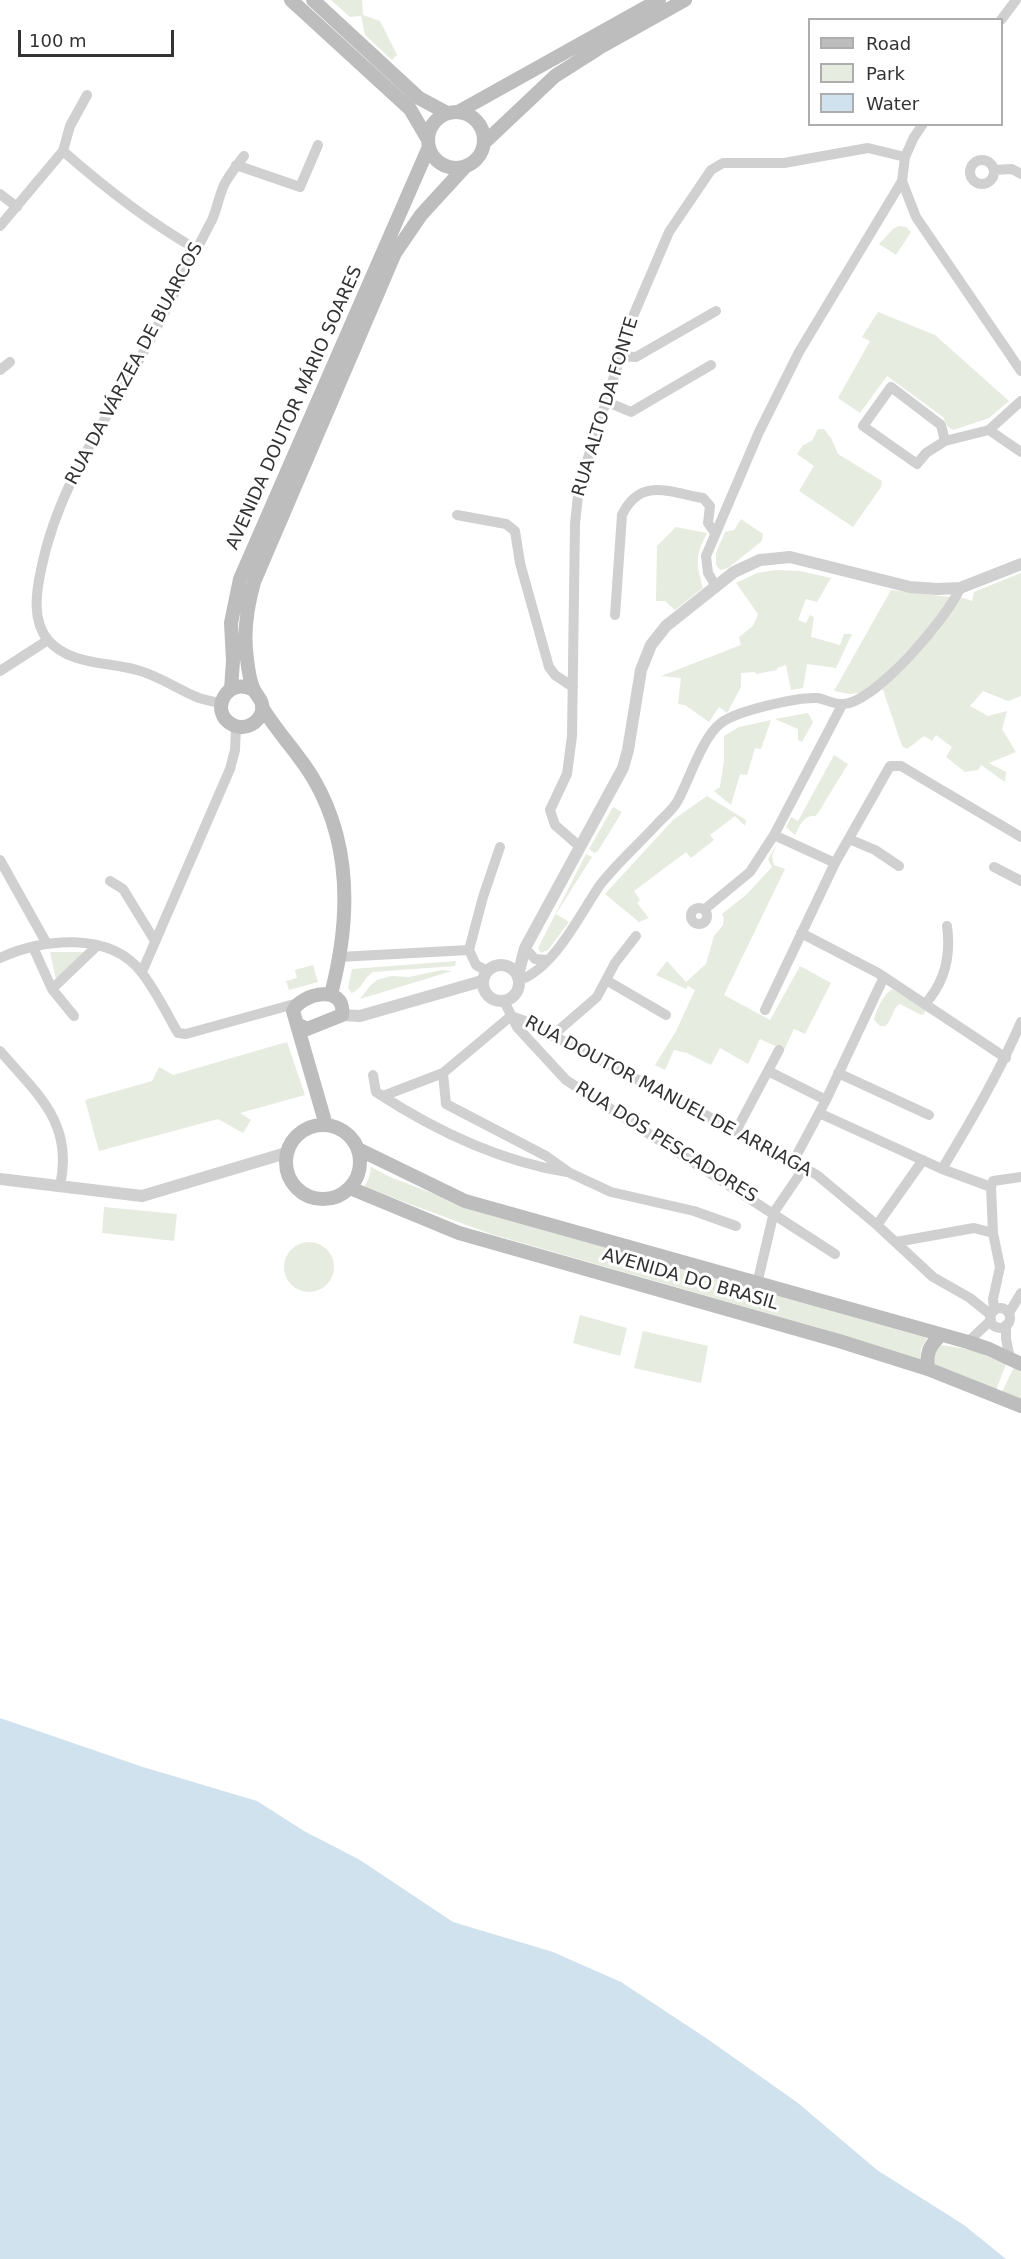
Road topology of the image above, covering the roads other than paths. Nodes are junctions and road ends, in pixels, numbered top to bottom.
1 (291, 0) edge
2 (313, 0) edge
3 (659, 0) edge
4 (685, 0) edge
5 (1016, 0) edge
6 (1002, 18) edge
7 (87, 94) dead end
8 (453, 112) junction
9 (922, 126) edge
10 (428, 143) junction
11 (484, 143) junction
12 (318, 145) dead end
13 (63, 151) junction
14 (244, 156) dead end
15 (904, 157) junction
16 (236, 165) junction
17 (464, 168) junction
18 (994, 170) dead end
19 (1021, 174) edge
20 (902, 181) junction
21 (0, 194) edge
22 (17, 207) junction
23 (0, 226) edge
24 (196, 249) junction
25 (716, 311) dead end
26 (620, 356) junction
27 (10, 362) dead end
28 (711, 365) dead end
29 (0, 370) edge
30 (1021, 371) edge
31 (605, 401) junction
32 (1021, 401) edge
33 (989, 430) junction
34 (945, 441) junction
35 (1021, 452) edge
36 (457, 514) dead end
37 (715, 533) junction
38 (1019, 564) edge
39 (716, 586) junction
40 (960, 588) junction
41 (615, 615) dead end
42 (48, 640) junction
43 (0, 671) edge
44 (573, 687) junction
45 (231, 689) junction
46 (254, 690) junction
47 (221, 704) junction
48 (842, 705) junction
49 (262, 707) junction
50 (242, 726) junction
51 (276, 730) junction
52 (774, 835) junction
53 (1021, 837) edge
54 (849, 839) junction
55 (579, 846) junction
56 (500, 847) dead end
57 (0, 860) edge
58 (835, 863) junction
59 (899, 866) dead end
60 (994, 867) dead end
61 (110, 881) dead end
62 (1021, 881) edge
63 (705, 909) dead end
64 (947, 926) dead end
65 (801, 933) junction
66 (636, 936) dead end
67 (155, 941) junction
68 (47, 944) junction
69 (97, 946) junction
70 (33, 948) junction
71 (525, 948) junction
72 (469, 950) junction
73 (339, 957) junction
74 (0, 958) edge
75 (547, 960) junction
76 (501, 964) junction
77 (142, 972) junction
78 (485, 976) junction
79 (884, 977) junction
80 (518, 978) junction
81 (606, 980) junction
82 (52, 990) junction
83 (331, 994) junction
84 (504, 1001) junction
85 (298, 1003) junction
86 (925, 1004) junction
87 (765, 1010) dead end
88 (342, 1015) junction
89 (666, 1015) dead end
90 (74, 1016) dead end
91 (511, 1016) junction
92 (1021, 1022) edge
93 (297, 1024) junction
94 (318, 1026) junction
95 (552, 1036) junction
96 (779, 1050) dead end
97 (0, 1051) edge
98 (306, 1052) junction
99 (1006, 1058) junction
100 (768, 1071) junction
101 (442, 1073) junction
102 (838, 1073) junction
103 (373, 1075) dead end
104 (382, 1096) junction
105 (826, 1100) junction
106 (819, 1113) junction
107 (929, 1116) dead end
108 (326, 1125) junction
109 (736, 1131) junction
110 (358, 1149) junction
111 (286, 1153) junction
112 (923, 1160) junction
113 (792, 1162) junction
114 (804, 1168) junction
115 (942, 1168) junction
116 (570, 1173) junction
117 (1021, 1176) edge
118 (0, 1179) edge
119 (60, 1186) junction
120 (991, 1187) junction
121 (350, 1188) junction
122 (774, 1212) junction
123 (877, 1225) junction
124 (736, 1226) dead end
125 (993, 1233) junction
126 (896, 1242) junction
127 (835, 1254) dead end
128 (757, 1284) junction
129 (1020, 1296) edge
130 (1009, 1313) junction
131 (992, 1315) junction
132 (1006, 1326) junction
133 (940, 1335) junction
134 (968, 1342) junction
135 (1016, 1362) edge
136 (928, 1369) junction
137 (1021, 1406) edge

1 - 10 main road
2 - 8 main road
3 - 8 main road
4 - 11 main road
5 - 6 street
7 - 13 street
8 - 10 main road
8 - 11 main road
9 - 15 street
10 - 17 main road
10 - 45 main road, AVENIDA DOUTOR MÁRIO SOARES
11 - 17 main road
12 - 16 street
13 - 22 street
13 - 24 street
14 - 16 street, RUA DA VÁRZEA DE BUARCOS
15 - 20 street
15 - 26 street, RUA ALTO DA FONTE
16 - 24 street, RUA DA VÁRZEA DE BUARCOS
17 - 46 main road, AVENIDA DOUTOR MÁRIO SOARES
18 - 19 street
20 - 30 street
20 - 37 street
21 - 22 street
22 - 23 street
24 - 42 street, RUA DA VÁRZEA DE BUARCOS
25 - 26 street
26 - 31 street, RUA ALTO DA FONTE
27 - 29 street
28 - 31 street
31 - 44 street, RUA ALTO DA FONTE
32 - 33 street
33 - 34 street
33 - 35 street
34 - 34 street
36 - 44 street
37 - 39 street
37 - 41 street
38 - 40 street
39 - 40 street
39 - 55 street
40 - 48 street
42 - 43 street
42 - 47 street
44 - 55 street, RUA ALTO DA FONTE
45 - 46 main road
45 - 47 main road
46 - 49 main road
47 - 50 main road
48 - 52 street
48 - 75 street
49 - 50 main road
49 - 51 main road
50 - 51 main road
50 - 67 street
51 - 73 main road
52 - 58 street
52 - 63 street
53 - 54 street
54 - 58 street
54 - 59 street
55 - 71 street
56 - 72 street
57 - 68 street
58 - 65 street
60 - 62 street
61 - 67 street
64 - 86 street
65 - 79 street
65 - 87 street
66 - 81 street
67 - 77 street
68 - 69 street
68 - 70 street
69 - 77 street
69 - 82 street
70 - 74 street
70 - 82 street
71 - 75 street
71 - 76 street
71 - 80 street
72 - 73 street
72 - 78 street
73 - 83 main road
75 - 80 street
76 - 78 street
76 - 80 street
77 - 85 street
78 - 84 street
78 - 88 street
79 - 86 street
79 - 102 street
80 - 84 street
81 - 89 street
81 - 95 street
82 - 90 street
83 - 85 main road
83 - 88 main road
84 - 91 street, RUA DOS PESCADORES
85 - 93 main road
86 - 99 street
88 - 94 main road
91 - 95 street, RUA DOUTOR MANUEL DE ARRIAGA
91 - 101 street
91 - 122 street, RUA DOS PESCADORES
92 - 99 street
93 - 94 main road
93 - 98 main road
94 - 98 main road
95 - 109 street, RUA DOUTOR MANUEL DE ARRIAGA
96 - 100 street
97 - 119 street
98 - 108 main road
99 - 115 street
100 - 105 street
100 - 109 street
101 - 104 street
101 - 116 street
102 - 105 street
102 - 107 street
103 - 104 street
104 - 116 street
105 - 106 street
106 - 112 street
106 - 113 street
108 - 110 main road
108 - 111 main road
109 - 113 street, RUA DOUTOR MANUEL DE ARRIAGA
110 - 121 main road
110 - 128 main road, AVENIDA DO BRASIL
111 - 119 street
111 - 121 main road
112 - 115 street
112 - 123 street
113 - 114 street, RUA DOUTOR MANUEL DE ARRIAGA
114 - 122 street
114 - 123 street, RUA DOUTOR MANUEL DE ARRIAGA
115 - 120 street
116 - 124 street
117 - 120 street
118 - 119 street
120 - 125 street
121 - 136 main road, AVENIDA DO BRASIL
122 - 127 street, RUA DOS PESCADORES
122 - 128 street
123 - 126 street, RUA DOUTOR MANUEL DE ARRIAGA
125 - 126 street
125 - 131 street
126 - 131 street, RUA DOUTOR MANUEL DE ARRIAGA
128 - 133 main road, AVENIDA DO BRASIL
129 - 130 street
130 - 131 street
130 - 132 street
131 - 132 street
131 - 134 street
132 - 135 street
133 - 134 main road, AVENIDA DO BRASIL
133 - 136 main road
134 - 135 main road, AVENIDA DO BRASIL
136 - 137 main road, AVENIDA DO BRASIL

